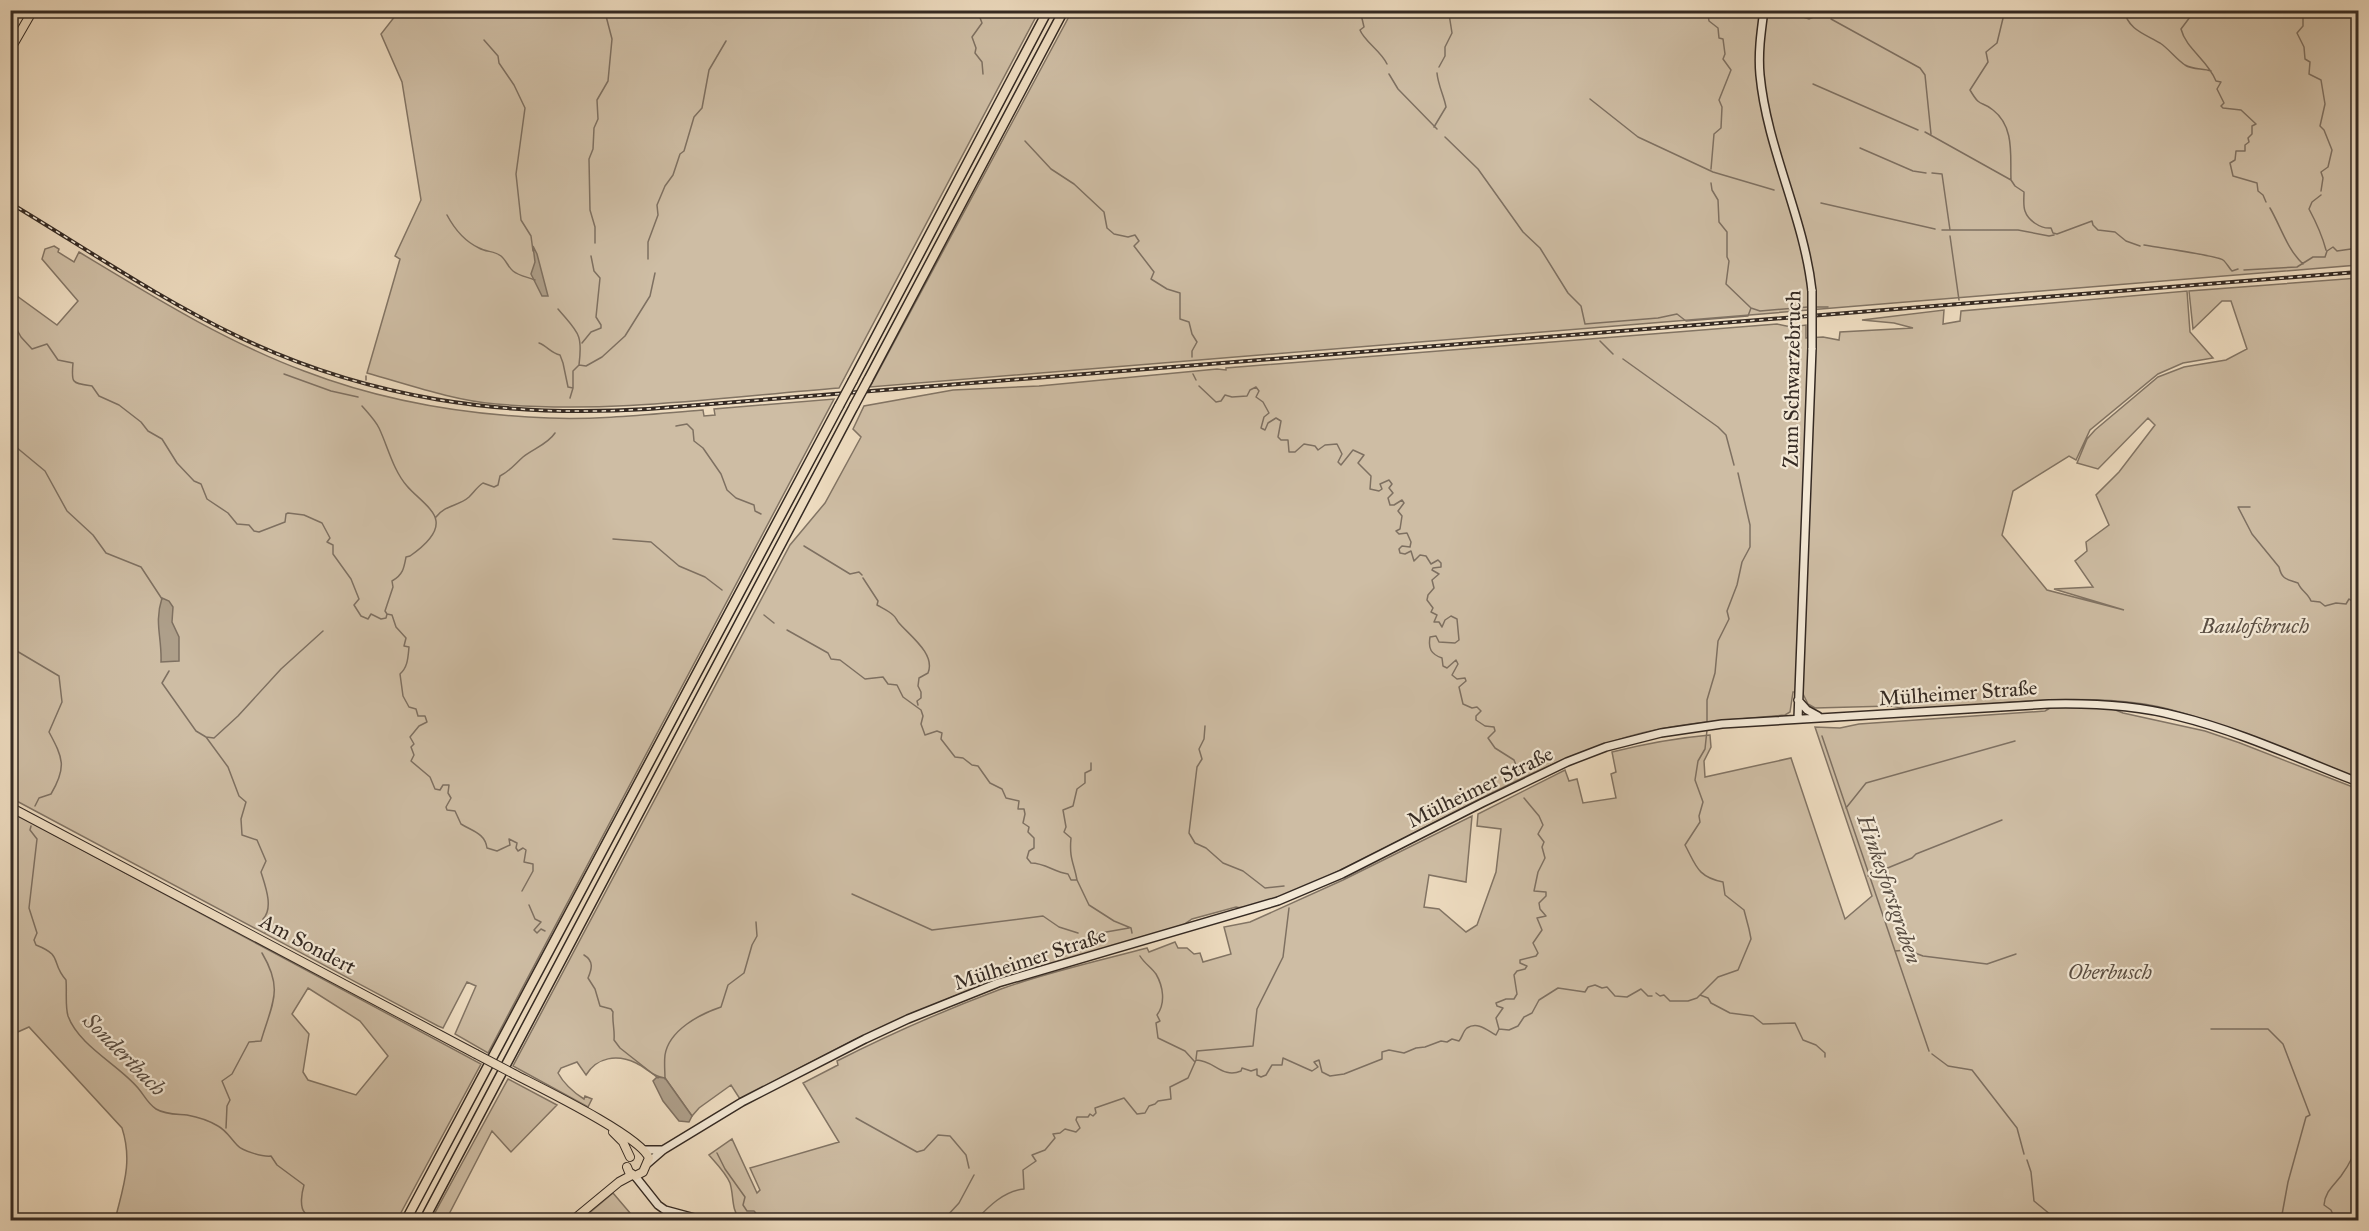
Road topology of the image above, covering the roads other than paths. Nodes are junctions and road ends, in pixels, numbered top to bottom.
1 (33, 10) edge
2 (1048, 10) edge
3 (1064, 10) edge
4 (1764, 10) edge
5 (10, 50) edge
6 (1798, 700) junction
7 (1820, 717) junction
8 (1798, 719) junction
9 (2358, 782) edge
10 (10, 807) edge
11 (588, 1114) junction
12 (643, 1149) junction
13 (663, 1150) junction
14 (630, 1157) junction
15 (648, 1163) junction
16 (634, 1172) junction
17 (406, 1221) edge
18 (424, 1221) edge
19 (573, 1221) edge
20 (702, 1221) edge

1 - 5 main road
2 - 17 highway, bridge
3 - 18 highway, bridge
4 - 6 main road, Zum Schwarzebruch, bridge
6 - 7 main road
6 - 8 main road, Zum Schwarzebruch
7 - 8 main road, Mülheimer Straße
7 - 9 main road, Mülheimer Straße
8 - 13 main road, Mülheimer Straße
10 - 11 main road, Am Sondert, bridge
11 - 12 main road, Am Sondert
11 - 14 main road, Am Sondert
12 - 13 main road
12 - 14 main road
12 - 15 main road
13 - 15 main road, Mülheimer Straße
14 - 16 main road
15 - 16 main road
16 - 19 main road
16 - 20 main road

